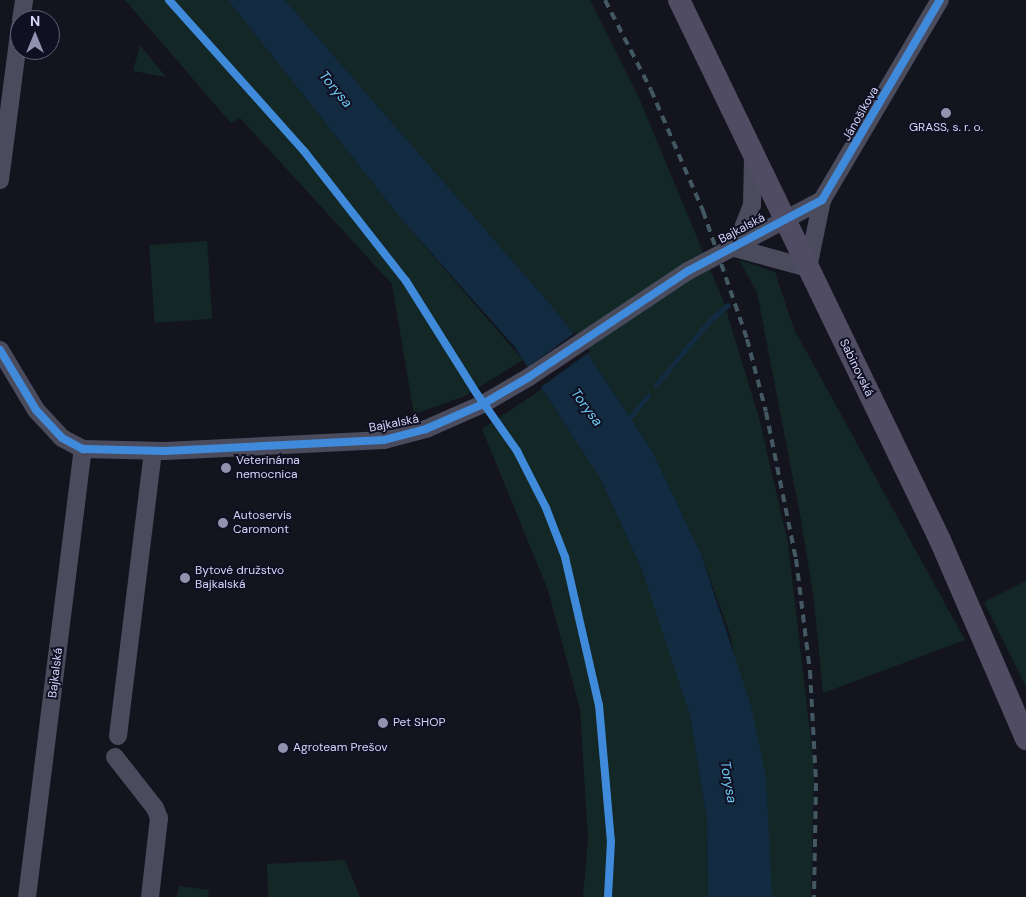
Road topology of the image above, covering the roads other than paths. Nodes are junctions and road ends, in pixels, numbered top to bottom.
1 (679, 0) edge
2 (940, 0) edge
3 (16, 60) edge
4 (753, 151) junction
5 (0, 180) edge
6 (822, 200) junction
7 (784, 220) junction
8 (735, 248) junction
9 (808, 268) junction
10 (0, 350) edge
11 (83, 449) junction
12 (153, 451) junction
13 (118, 736) dead end
14 (1026, 739) edge
15 (115, 757) dead end
16 (27, 897) edge
17 (150, 897) edge

1 - 4 main road, Sabinovská
2 - 6 street, Jánošíkova
3 - 5 street
4 - 7 main road, Sabinovská
4 - 8 street
6 - 7 street
6 - 9 street
7 - 8 street, Bajkalská
7 - 9 main road, Sabinovská
8 - 9 street
8 - 12 street, Bajkalská
9 - 14 main road, Sabinovská
10 - 11 street, Bajkalská
11 - 12 street, Bajkalská
11 - 16 street, Bajkalská
12 - 13 street
15 - 17 street

